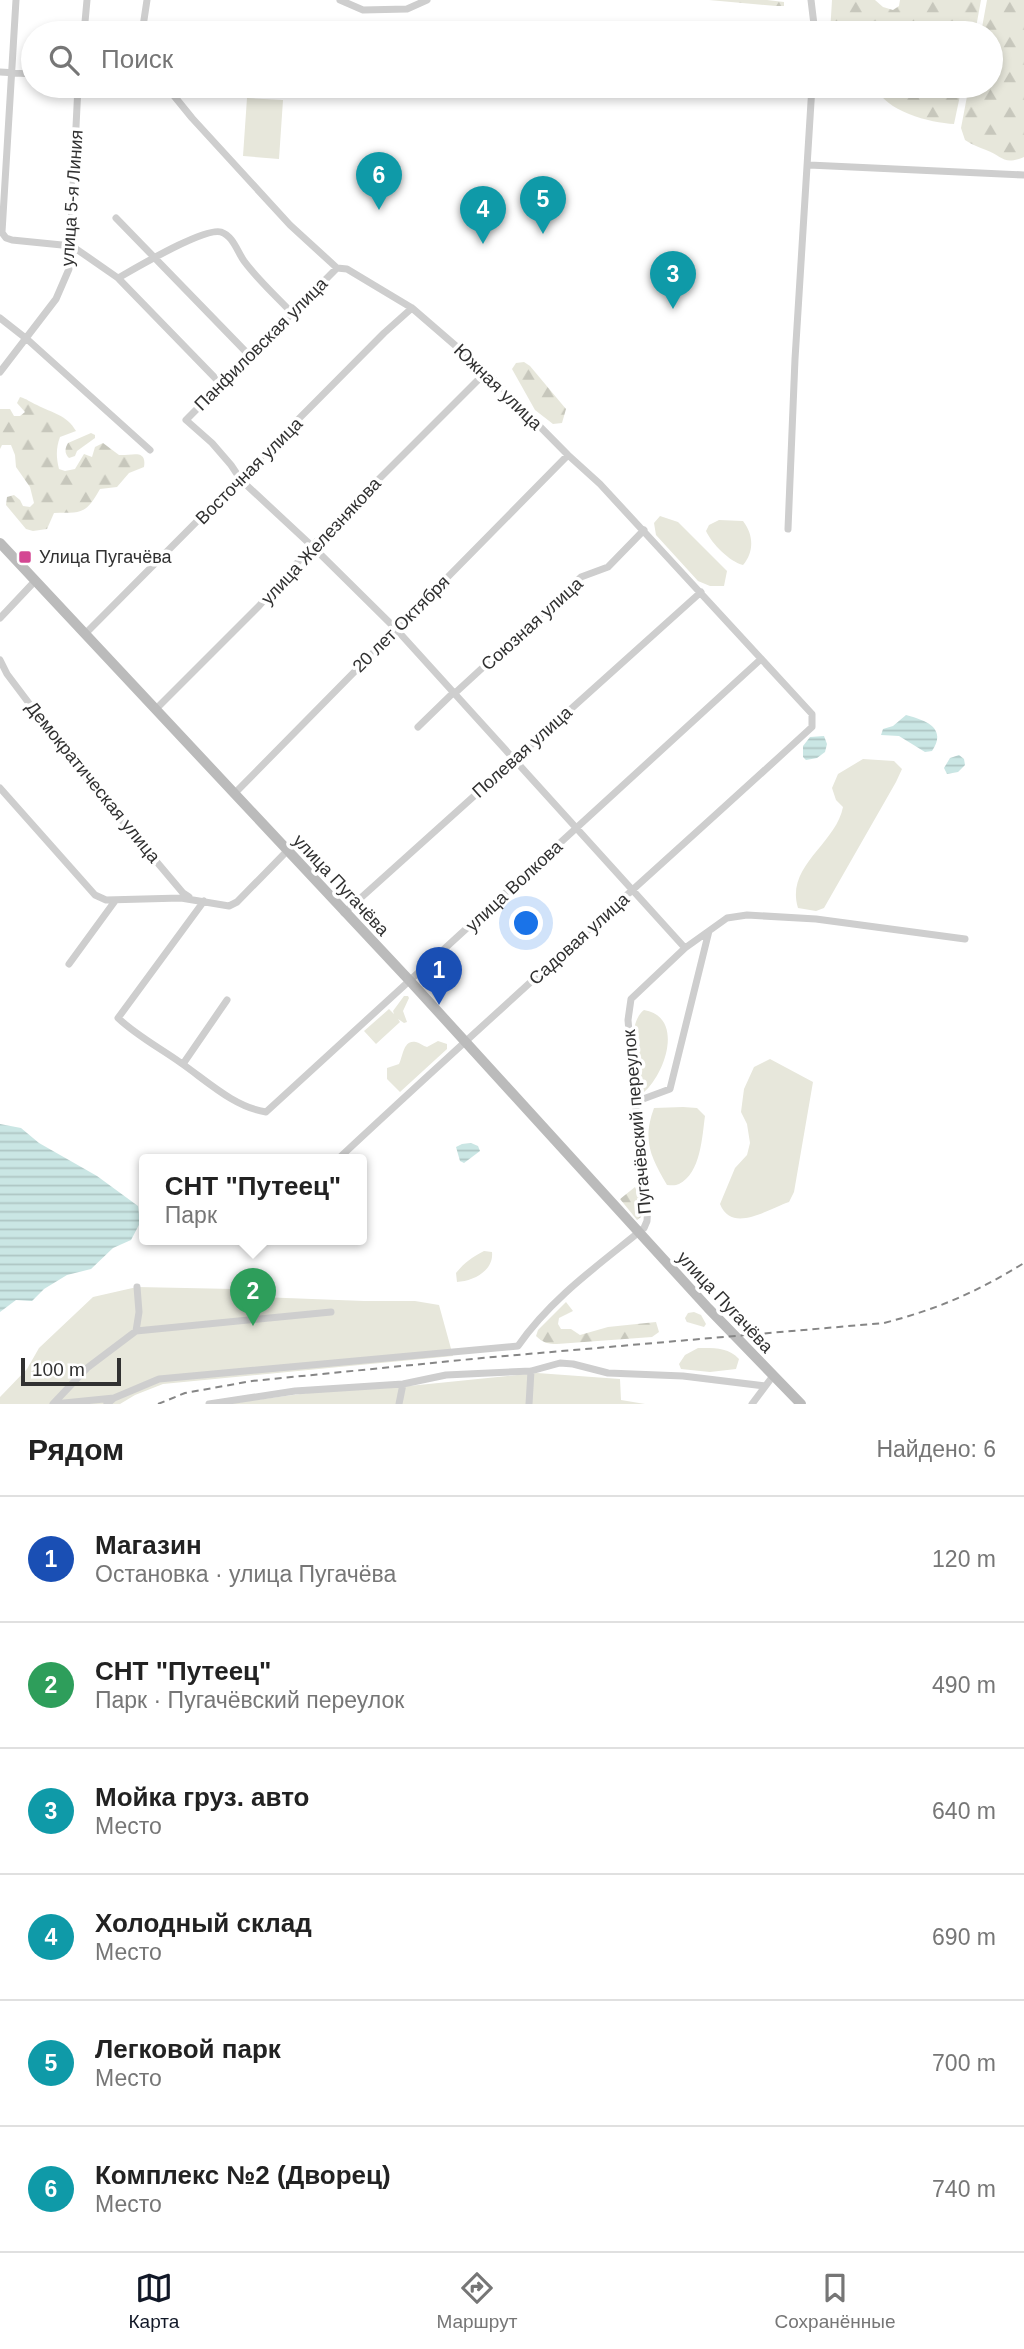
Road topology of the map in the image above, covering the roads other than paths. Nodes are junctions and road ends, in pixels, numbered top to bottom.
1 (16, 0) edge
2 (87, 0) edge
3 (146, 0) edge
4 (340, 0) edge
5 (428, 0) edge
6 (811, 0) edge
7 (85, 21) edge
8 (143, 21) edge
9 (814, 21) edge
10 (0, 72) edge
11 (12, 72) junction
12 (21, 73) edge
13 (78, 98) edge
14 (176, 98) edge
15 (811, 98) edge
16 (808, 165) junction
17 (1024, 175) edge
18 (116, 218) dead end
19 (1, 231) edge
20 (72, 246) junction
21 (155, 258) junction
22 (337, 268) junction
23 (118, 278) junction
24 (412, 308) junction
25 (292, 313) junction
26 (0, 318) edge
27 (26, 339) junction
28 (249, 355) junction
29 (0, 372) edge
30 (485, 372) junction
31 (220, 383) junction
32 (150, 450) dead end
33 (568, 455) junction
34 (241, 480) junction
35 (788, 529) dead end
36 (644, 530) junction
37 (0, 543) edge
38 (312, 545) junction
39 (35, 581) junction
40 (701, 592) junction
41 (0, 618) edge
42 (396, 629) junction
43 (86, 633) junction
44 (761, 659) junction
45 (0, 660) edge
46 (454, 693) junction
47 (156, 709) junction
48 (812, 714) joint
49 (418, 727) dead end
50 (513, 760) junction
51 (0, 788) edge
52 (234, 794) junction
53 (575, 829) junction
54 (287, 851) junction
55 (634, 890) junction
56 (192, 900) junction
57 (115, 901) junction
58 (204, 901) junction
59 (344, 913) junction
60 (709, 931) junction
61 (965, 939) dead end
62 (685, 948) junction
63 (69, 964) dead end
64 (410, 981) junction
65 (228, 1000) dead end
66 (464, 1041) junction
67 (183, 1064) junction
68 (635, 1102) junction
69 (343, 1154) edge
70 (639, 1232) junction
71 (137, 1287) dead end
72 (331, 1312) dead end
73 (136, 1331) junction
74 (531, 1371) junction
75 (773, 1376) junction
76 (403, 1384) junction
77 (765, 1386) junction
78 (111, 1401) edge
79 (53, 1404) edge
80 (209, 1404) edge
81 (399, 1404) edge
82 (529, 1404) edge
83 (752, 1404) edge
84 (801, 1404) edge

1 - 11 street
2 - 7 street
3 - 8 street
4 - 5 street
6 - 9 street
10 - 11 street
11 - 12 street
11 - 19 street
13 - 20 street, улица 5-я Линия
14 - 22 street, Южная улица
15 - 16 street
16 - 17 street
16 - 35 street
18 - 21 street
19 - 20 street
20 - 23 street
20 - 27 street, улица 5-я Линия
21 - 23 street
21 - 25 street
21 - 28 street
22 - 24 street, Южная улица
22 - 25 street, Панфиловская улица
23 - 31 street
24 - 30 street, Южная улица
24 - 34 street, Восточная улица
25 - 28 street, Панфиловская улица
26 - 27 street
27 - 29 street, улица 5-я Линия
27 - 32 street
28 - 31 street, Панфиловская улица
30 - 33 street, Южная улица
30 - 38 street, улица Железнякова
31 - 34 street, Панфиловская улица
33 - 36 street, Южная улица
33 - 42 street, 20 лет Октября
34 - 38 street
34 - 43 street, Восточная улица
36 - 40 street, Южная улица
36 - 46 street, Союзная улица
37 - 39 street, улица Пугачёва
38 - 42 street
38 - 47 street, улица Железнякова
39 - 41 street
39 - 43 street, улица Пугачёва
40 - 44 street, Южная улица
40 - 50 street, Полевая улица
42 - 46 street
42 - 52 street, 20 лет Октября
43 - 47 street, улица Пугачёва
44 - 48 street, Южная улица
44 - 53 street, улица Волкова
45 - 56 street, Демократическая улица
46 - 49 street, Союзная улица
46 - 50 street
47 - 52 street, улица Пугачёва
48 - 55 street, Садовая улица
50 - 53 street
50 - 59 street, Полевая улица
51 - 57 street
52 - 54 street, улица Пугачёва
53 - 55 street
53 - 64 street, улица Волкова
54 - 58 street
54 - 59 street, улица Пугачёва
55 - 62 street
55 - 66 street, Садовая улица
56 - 57 street
56 - 58 street
57 - 63 street
58 - 67 street
59 - 64 street, улица Пугачёва
60 - 61 street, Пугачёвский переулок
60 - 62 street, Пугачёвский переулок
60 - 68 street
62 - 68 street, Пугачёвский переулок
64 - 66 street, улица Пугачёва
64 - 67 street, улица Волкова
65 - 67 street
66 - 69 street, Садовая улица
66 - 70 street, улица Пугачёва
68 - 70 street, Пугачёвский переулок
70 - 75 street, улица Пугачёва
70 - 78 street, Пугачёвский переулок
71 - 73 street
72 - 73 street
73 - 79 street
74 - 76 street
74 - 77 street
74 - 82 street
75 - 77 street
75 - 84 street, улица Пугачёва
76 - 80 street
76 - 81 street
77 - 83 street
78 - 79 street, Пугачёвский переулок

